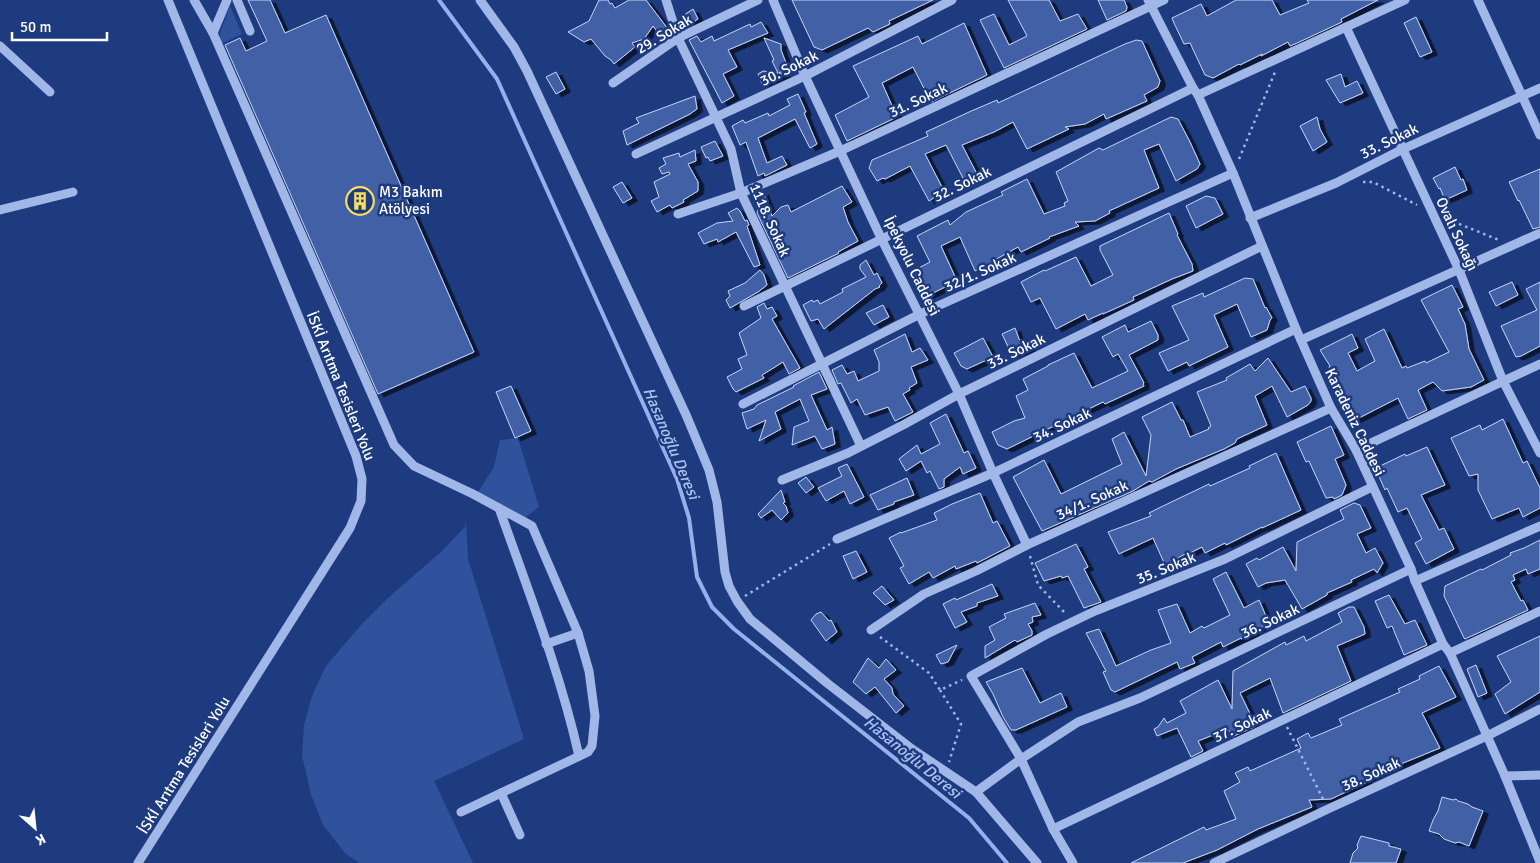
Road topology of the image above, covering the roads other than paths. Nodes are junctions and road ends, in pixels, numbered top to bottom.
1 (168, 0) edge
2 (194, 0) edge
3 (227, 0) edge
4 (237, 0) edge
5 (480, 0) edge
6 (666, 0) edge
7 (758, 0) edge
8 (773, 0) edge
9 (952, 0) edge
10 (1164, 0) edge
11 (1405, 0) edge
12 (1478, 0) edge
13 (1149, 3) edge
14 (1346, 27) junction
15 (250, 31) dead end
16 (213, 33) junction
17 (678, 38) junction
18 (0, 46) edge
19 (805, 76) junction
20 (613, 83) dead end
21 (1540, 88) edge
22 (1195, 91) junction
23 (50, 92) dead end
24 (1523, 96) junction
25 (716, 118) junction
26 (1540, 135) edge
27 (1402, 149) junction
28 (840, 151) junction
29 (636, 154) dead end
30 (1233, 173) junction
31 (73, 192) dead end
32 (741, 193) junction
33 (0, 210) edge
34 (678, 214) dead end
35 (1250, 218) junction
36 (1540, 233) edge
37 (882, 240) junction
38 (1262, 246) junction
39 (1459, 270) junction
40 (785, 286) junction
41 (744, 306) dead end
42 (920, 314) junction
43 (1296, 329) junction
44 (1301, 340) junction
45 (822, 363) junction
46 (1540, 364) edge
47 (1504, 381) junction
48 (959, 394) junction
49 (743, 404) dead end
50 (1331, 408) junction
51 (861, 446) junction
52 (1356, 450) junction
53 (1540, 453) edge
54 (993, 473) junction
55 (782, 480) dead end
56 (1372, 487) junction
57 (499, 508) junction
58 (1540, 526) edge
59 (837, 539) road end
60 (1027, 545) junction
61 (1412, 569) junction
62 (1415, 582) junction
63 (1540, 611) edge
64 (871, 630) road end
65 (578, 633) junction
66 (546, 644) junction
67 (1442, 644) junction
68 (1450, 653) junction
69 (1540, 709) edge
70 (1487, 736) junction
71 (579, 756) junction
72 (1021, 760) junction
73 (1540, 775) edge
74 (1505, 776) junction
75 (976, 792) junction
76 (501, 793) junction
77 (461, 812) dead end
78 (1053, 829) junction
79 (520, 834) dead end
80 (1539, 857) edge
81 (138, 863) edge
82 (1037, 863) edge
83 (1073, 863) edge
84 (1214, 863) edge

1 - 81 street, İSKİ Arıtma Tesisleri Yolu
2 - 16 street
3 - 16 street
4 - 15 street
5 - 75 street
6 - 17 street, 1118. Sokak
7 - 17 street, 29. Sokak
8 - 19 street, İpekyolu Caddesi
9 - 19 street, 30. Sokak
10 - 13 street, 31. Sokak
11 - 14 street, 32. Sokak
12 - 24 street
13 - 22 street, Karadeniz Caddesi
13 - 28 street, 31. Sokak
14 - 22 street, 32. Sokak
14 - 27 street, Ovalı Sokağı
16 - 57 street
17 - 20 street, 29. Sokak
17 - 25 street, 1118. Sokak
18 - 23 street
19 - 25 street, 30. Sokak
19 - 28 street, İpekyolu Caddesi
21 - 24 street, 33. Sokak
22 - 30 street, Karadeniz Caddesi
22 - 37 street, 32. Sokak
24 - 26 street
24 - 27 street, 33. Sokak
25 - 29 street, 30. Sokak
25 - 32 street, 1118. Sokak
27 - 35 street, 33. Sokak
27 - 39 street, Ovalı Sokağı
28 - 32 street, 31. Sokak
28 - 37 street, İpekyolu Caddesi
30 - 35 street, Karadeniz Caddesi
30 - 42 street, 32/1. Sokak
31 - 33 street
32 - 34 street, 31. Sokak
32 - 40 street, 1118. Sokak
35 - 38 street, Karadeniz Caddesi
36 - 39 street
37 - 40 street, 32. Sokak
37 - 42 street, İpekyolu Caddesi
38 - 43 street, Karadeniz Caddesi
38 - 48 street, 33. Sokak
39 - 44 street
39 - 47 street, Ovalı Sokağı
40 - 41 street, 32. Sokak
40 - 45 street, 1118. Sokak
42 - 45 street, 32/1. Sokak
42 - 48 street, İpekyolu Caddesi
43 - 44 street, Karadeniz Caddesi
43 - 54 street, 34. Sokak
44 - 50 street, Karadeniz Caddesi
45 - 49 street, 32/1. Sokak
45 - 51 street, 1118. Sokak
46 - 47 street
47 - 52 street
47 - 53 street, Ovalı Sokağı
48 - 51 street, 33. Sokak
48 - 54 street, İpekyolu Caddesi
50 - 52 street, Karadeniz Caddesi
50 - 60 street, 34/1. Sokak
51 - 55 street, 33. Sokak
52 - 56 street, Karadeniz Caddesi
54 - 59 street, 34. Sokak
54 - 60 street, İpekyolu Caddesi
56 - 61 street, Karadeniz Caddesi
56 - 72 street, 35. Sokak
57 - 65 street
57 - 66 street
58 - 62 street
60 - 64 street, 34/1. Sokak
61 - 62 street, Karadeniz Caddesi
61 - 72 street, 36. Sokak
62 - 67 street, Karadeniz Caddesi
63 - 68 street
65 - 66 street
65 - 71 street
66 - 71 street
67 - 68 street, Karadeniz Caddesi
67 - 78 street, 37. Sokak
68 - 70 street, Karadeniz Caddesi
69 - 70 street, 38. Sokak
70 - 74 street, Karadeniz Caddesi
70 - 84 street, 38. Sokak
71 - 76 street
72 - 75 street, 36. Sokak
72 - 78 street
73 - 74 street
74 - 80 street, Karadeniz Caddesi
75 - 82 street
76 - 77 street
76 - 79 street
78 - 83 street

